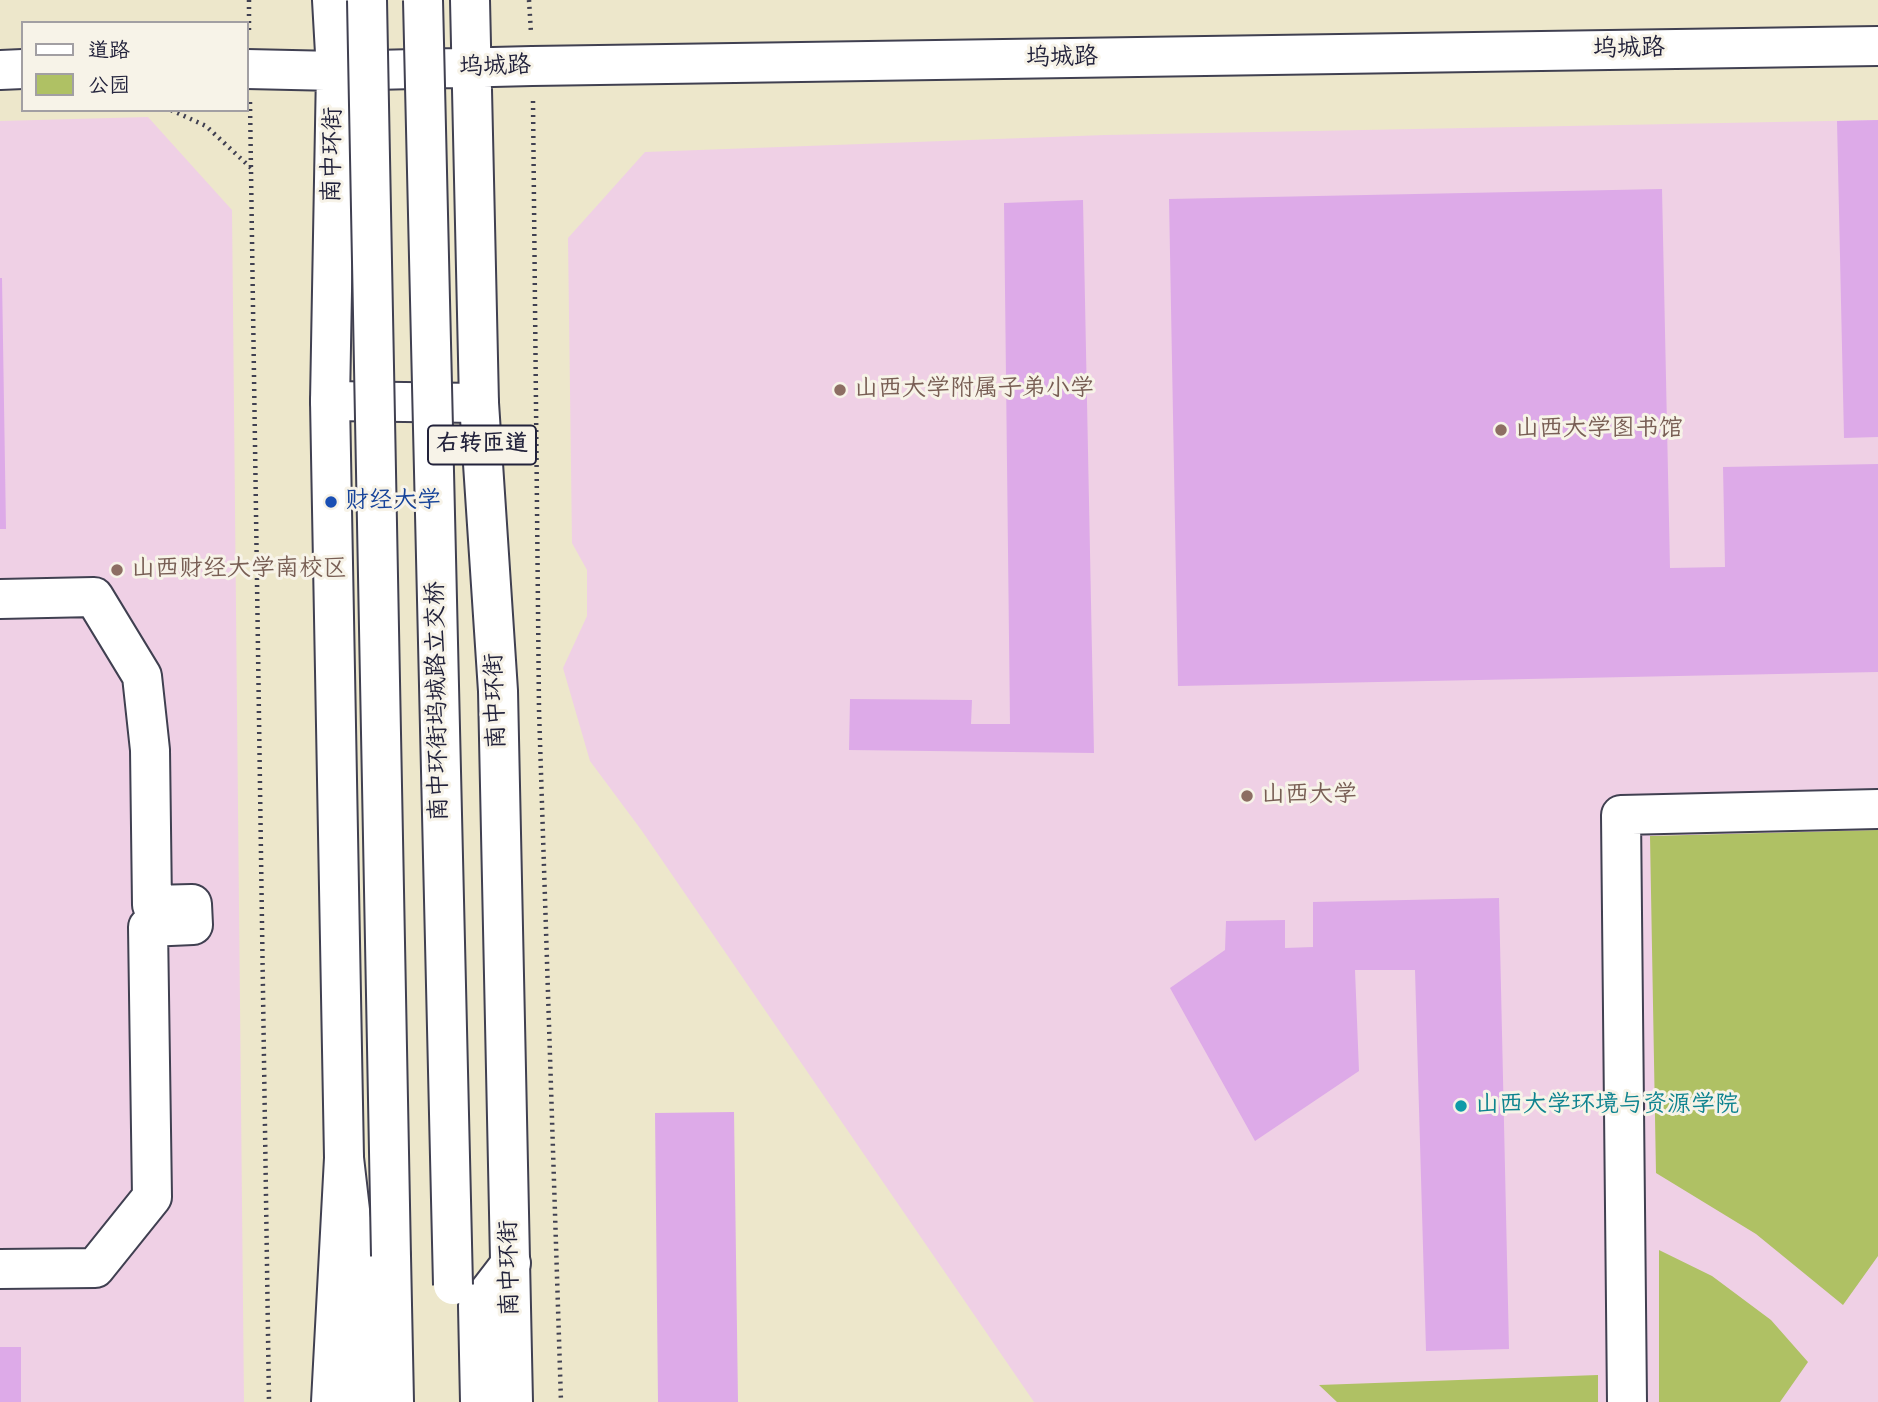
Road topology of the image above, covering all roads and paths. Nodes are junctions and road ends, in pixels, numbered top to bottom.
1 (249, 0) edge
2 (332, 0) edge
3 (367, 0) edge
4 (424, 0) edge
5 (470, 0) edge
6 (529, 0) edge
7 (1878, 46) edge
8 (532, 66) junction
9 (0, 69) edge
10 (21, 69) edge
11 (248, 69) edge
12 (471, 69) junction
13 (335, 71) junction
14 (175, 112) edge
15 (251, 168) junction
16 (330, 401) junction
17 (479, 403) junction
18 (0, 599) edge
19 (1878, 809) edge
20 (344, 1158) junction
21 (511, 1263) junction
22 (0, 1269) edge
23 (269, 1402) edge
24 (331, 1402) edge
25 (358, 1402) edge
26 (394, 1402) edge
27 (455, 1402) edge
28 (480, 1402) edge
29 (513, 1402) edge
30 (561, 1402) edge
31 (1628, 1402) edge

1 - 11 path
2 - 13 main road, 南中环街
3 - 26 main road, bridge
4 - 27 main road, 南中环街坞城路立交桥, bridge
5 - 12 main road, 南中环街
6 - 8 path
7 - 8 main road, 坞城路
8 - 12 main road, 坞城路
8 - 30 path
9 - 10 main road
11 - 13 main road, 坞城路
11 - 15 path
12 - 13 main road, 坞城路
12 - 17 main road, 南中环街 / 右转匝道
13 - 16 main road, 南中环街
14 - 15 path
15 - 23 path
16 - 17 main road
16 - 20 main road, 南中环街
17 - 21 main road, 南中环街 / 右转匝道
18 - 22 main road
19 - 31 main road
20 - 24 main road, 南中环街
20 - 25 main road
21 - 28 main road
21 - 29 main road, 南中环街

